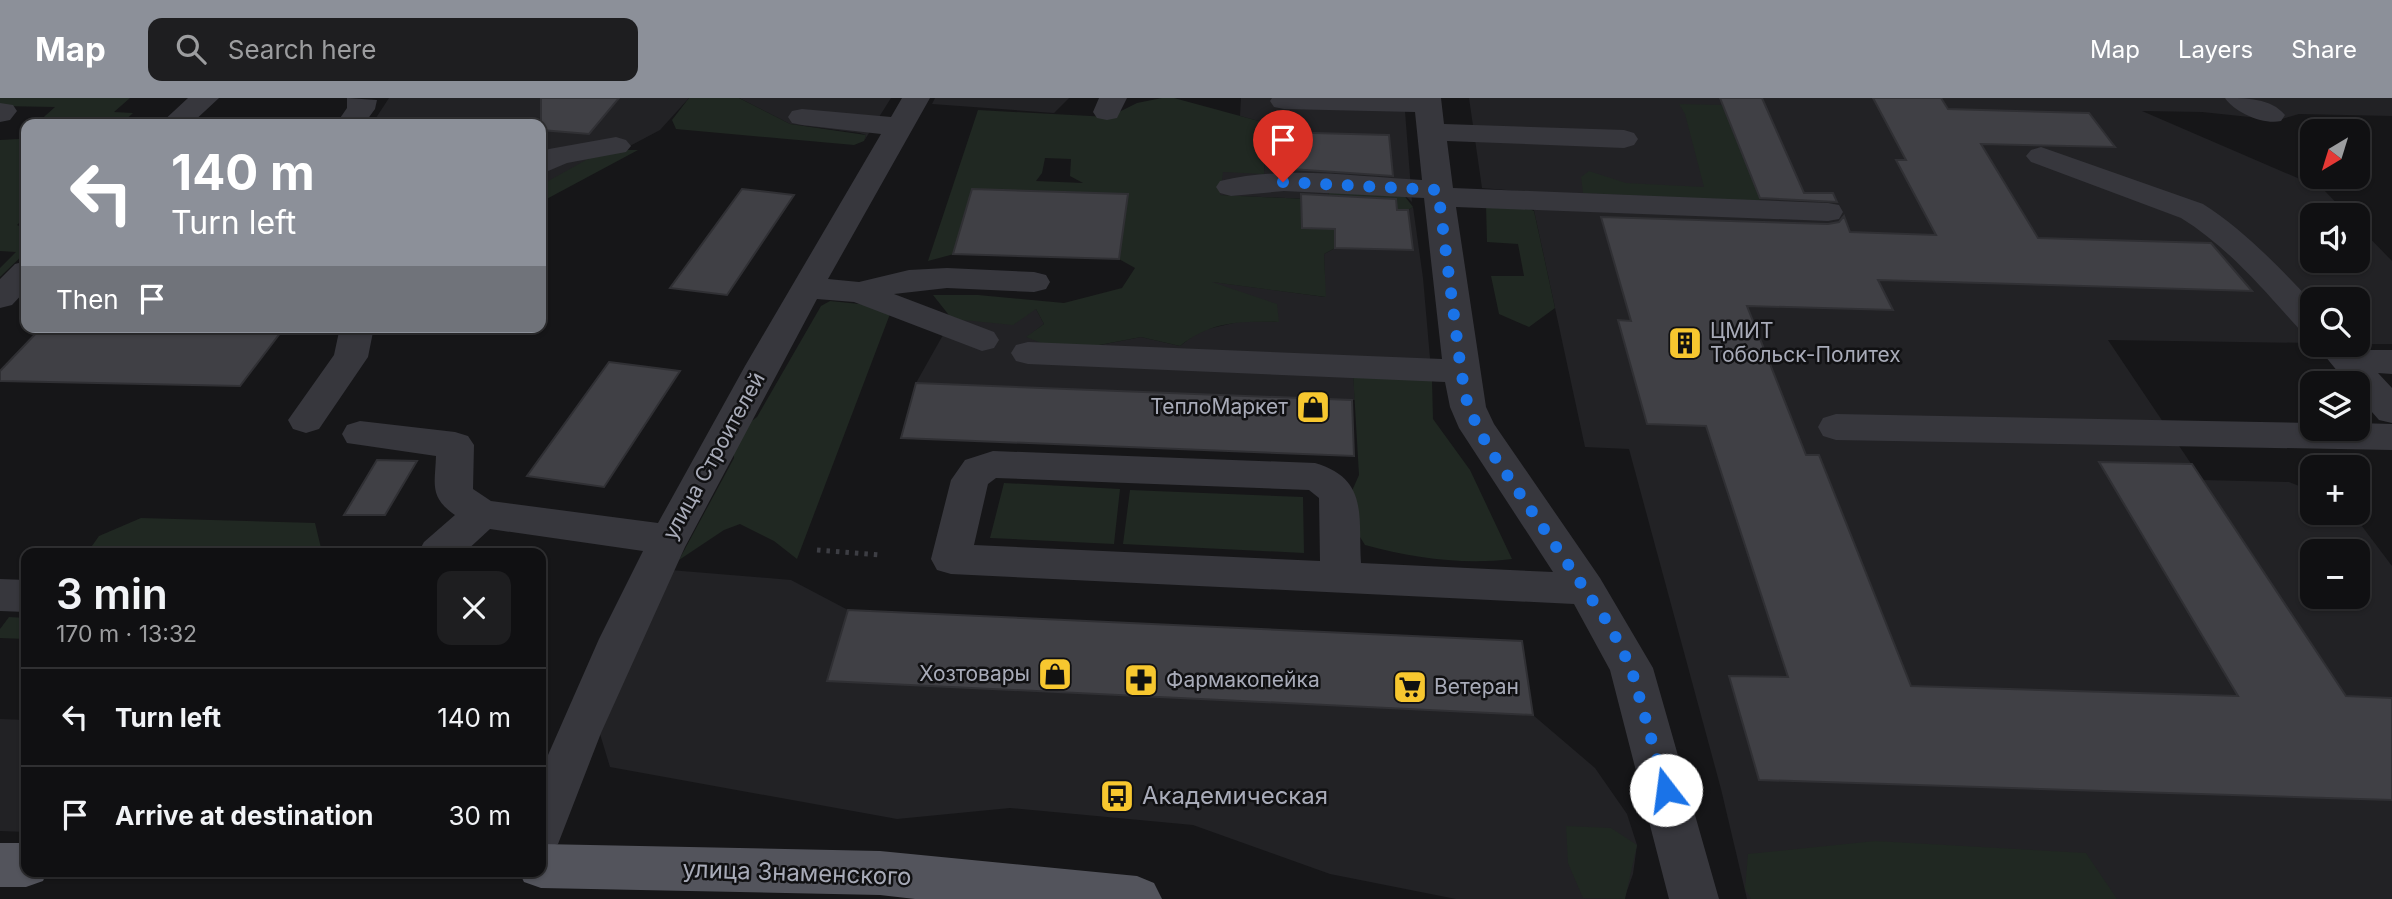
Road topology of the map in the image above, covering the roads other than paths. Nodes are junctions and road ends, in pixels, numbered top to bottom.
1 (205, 98) edge
2 (361, 98) edge
3 (2239, 98) edge
4 (1284, 101) dead end
5 (1429, 111) edge
6 (908, 112) edge
7 (2271, 116) dead end
8 (802, 117) dead end
9 (180, 119) edge
10 (353, 119) edge
11 (1624, 139) dead end
12 (616, 145) dead end
13 (2041, 156) dead end
14 (546, 162) edge
15 (1231, 187) dead end
16 (1439, 193) junction
17 (1828, 212) dead end
18 (21, 276) edge
19 (1034, 282) dead end
20 (808, 288) junction
21 (859, 292) junction
22 (0, 298) edge
23 (2300, 309) edge
24 (357, 333) edge
25 (982, 340) dead end
26 (1028, 353) dead end
27 (2345, 357) edge
28 (2364, 357) edge
29 (2392, 362) edge
30 (1461, 371) junction
31 (2392, 411) edge
32 (306, 420) dead end
33 (1836, 427) dead end
34 (360, 434) dead end
35 (2392, 437) edge
36 (482, 513) junction
37 (667, 540) junction
38 (444, 548) edge
39 (1341, 578) junction
40 (1586, 589) junction
41 (0, 595) edge
42 (21, 596) edge
43 (546, 816) edge
44 (0, 865) edge
45 (21, 865) edge
46 (546, 866) edge
47 (876, 886) edge
48 (1137, 899) edge
49 (1694, 899) edge

1 - 9 street
2 - 10 street
3 - 7 street
4 - 5 street
5 - 11 street
5 - 16 street
6 - 8 street
6 - 20 street, улица Строителей
12 - 14 street
13 - 23 street
15 - 16 street
16 - 17 street
16 - 30 street
18 - 22 street
19 - 21 street
20 - 21 street
20 - 37 street, улица Строителей
21 - 25 street
24 - 32 street
26 - 30 street
27 - 31 street
28 - 29 street
30 - 40 street
33 - 35 street
34 - 36 street
36 - 37 street
36 - 38 street
37 - 43 street, улица Строителей
39 - 39 street
39 - 40 street
40 - 49 street
41 - 42 street
44 - 45 main road
46 - 47 main road, улица Знаменского
47 - 48 main road, улица Знаменского

